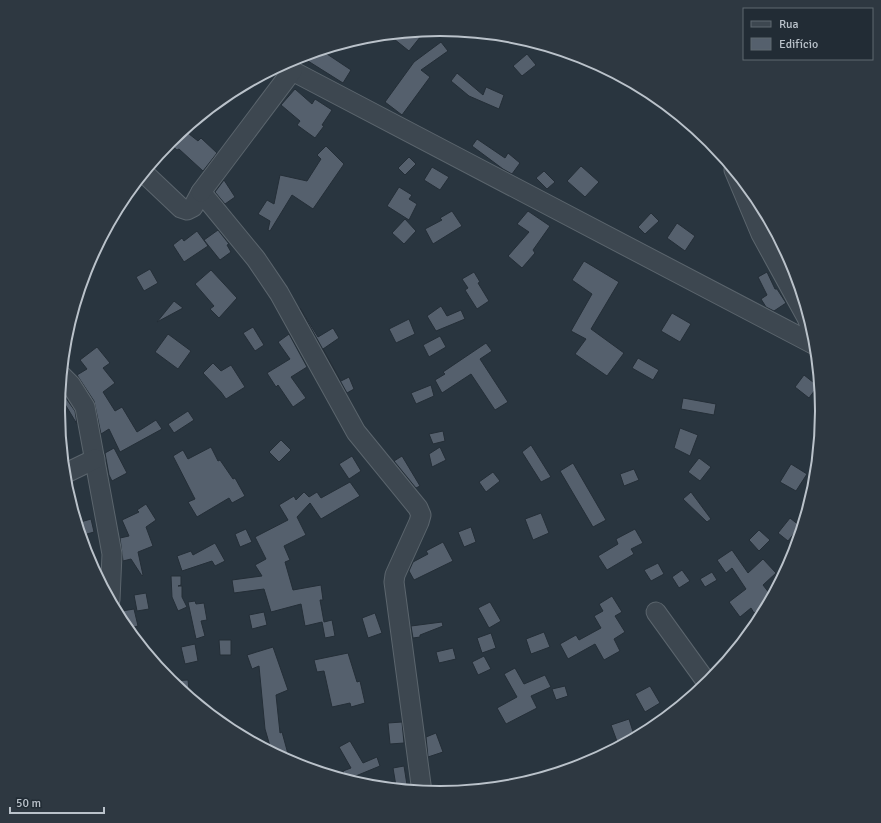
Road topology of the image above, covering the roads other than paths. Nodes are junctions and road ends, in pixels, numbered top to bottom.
1 (288, 69) edge
2 (284, 71) edge
3 (148, 177) edge
4 (741, 188) edge
5 (201, 192) junction
6 (796, 293) edge
7 (810, 342) edge
8 (67, 381) edge
9 (95, 460) junction
10 (70, 471) edge
11 (110, 590) edge
12 (656, 612) dead end
13 (704, 679) edge
14 (421, 786) edge

1 - 7 street
2 - 5 street
3 - 5 street
4 - 6 street
5 - 14 street
8 - 9 street
9 - 10 street
9 - 11 street
12 - 13 street

